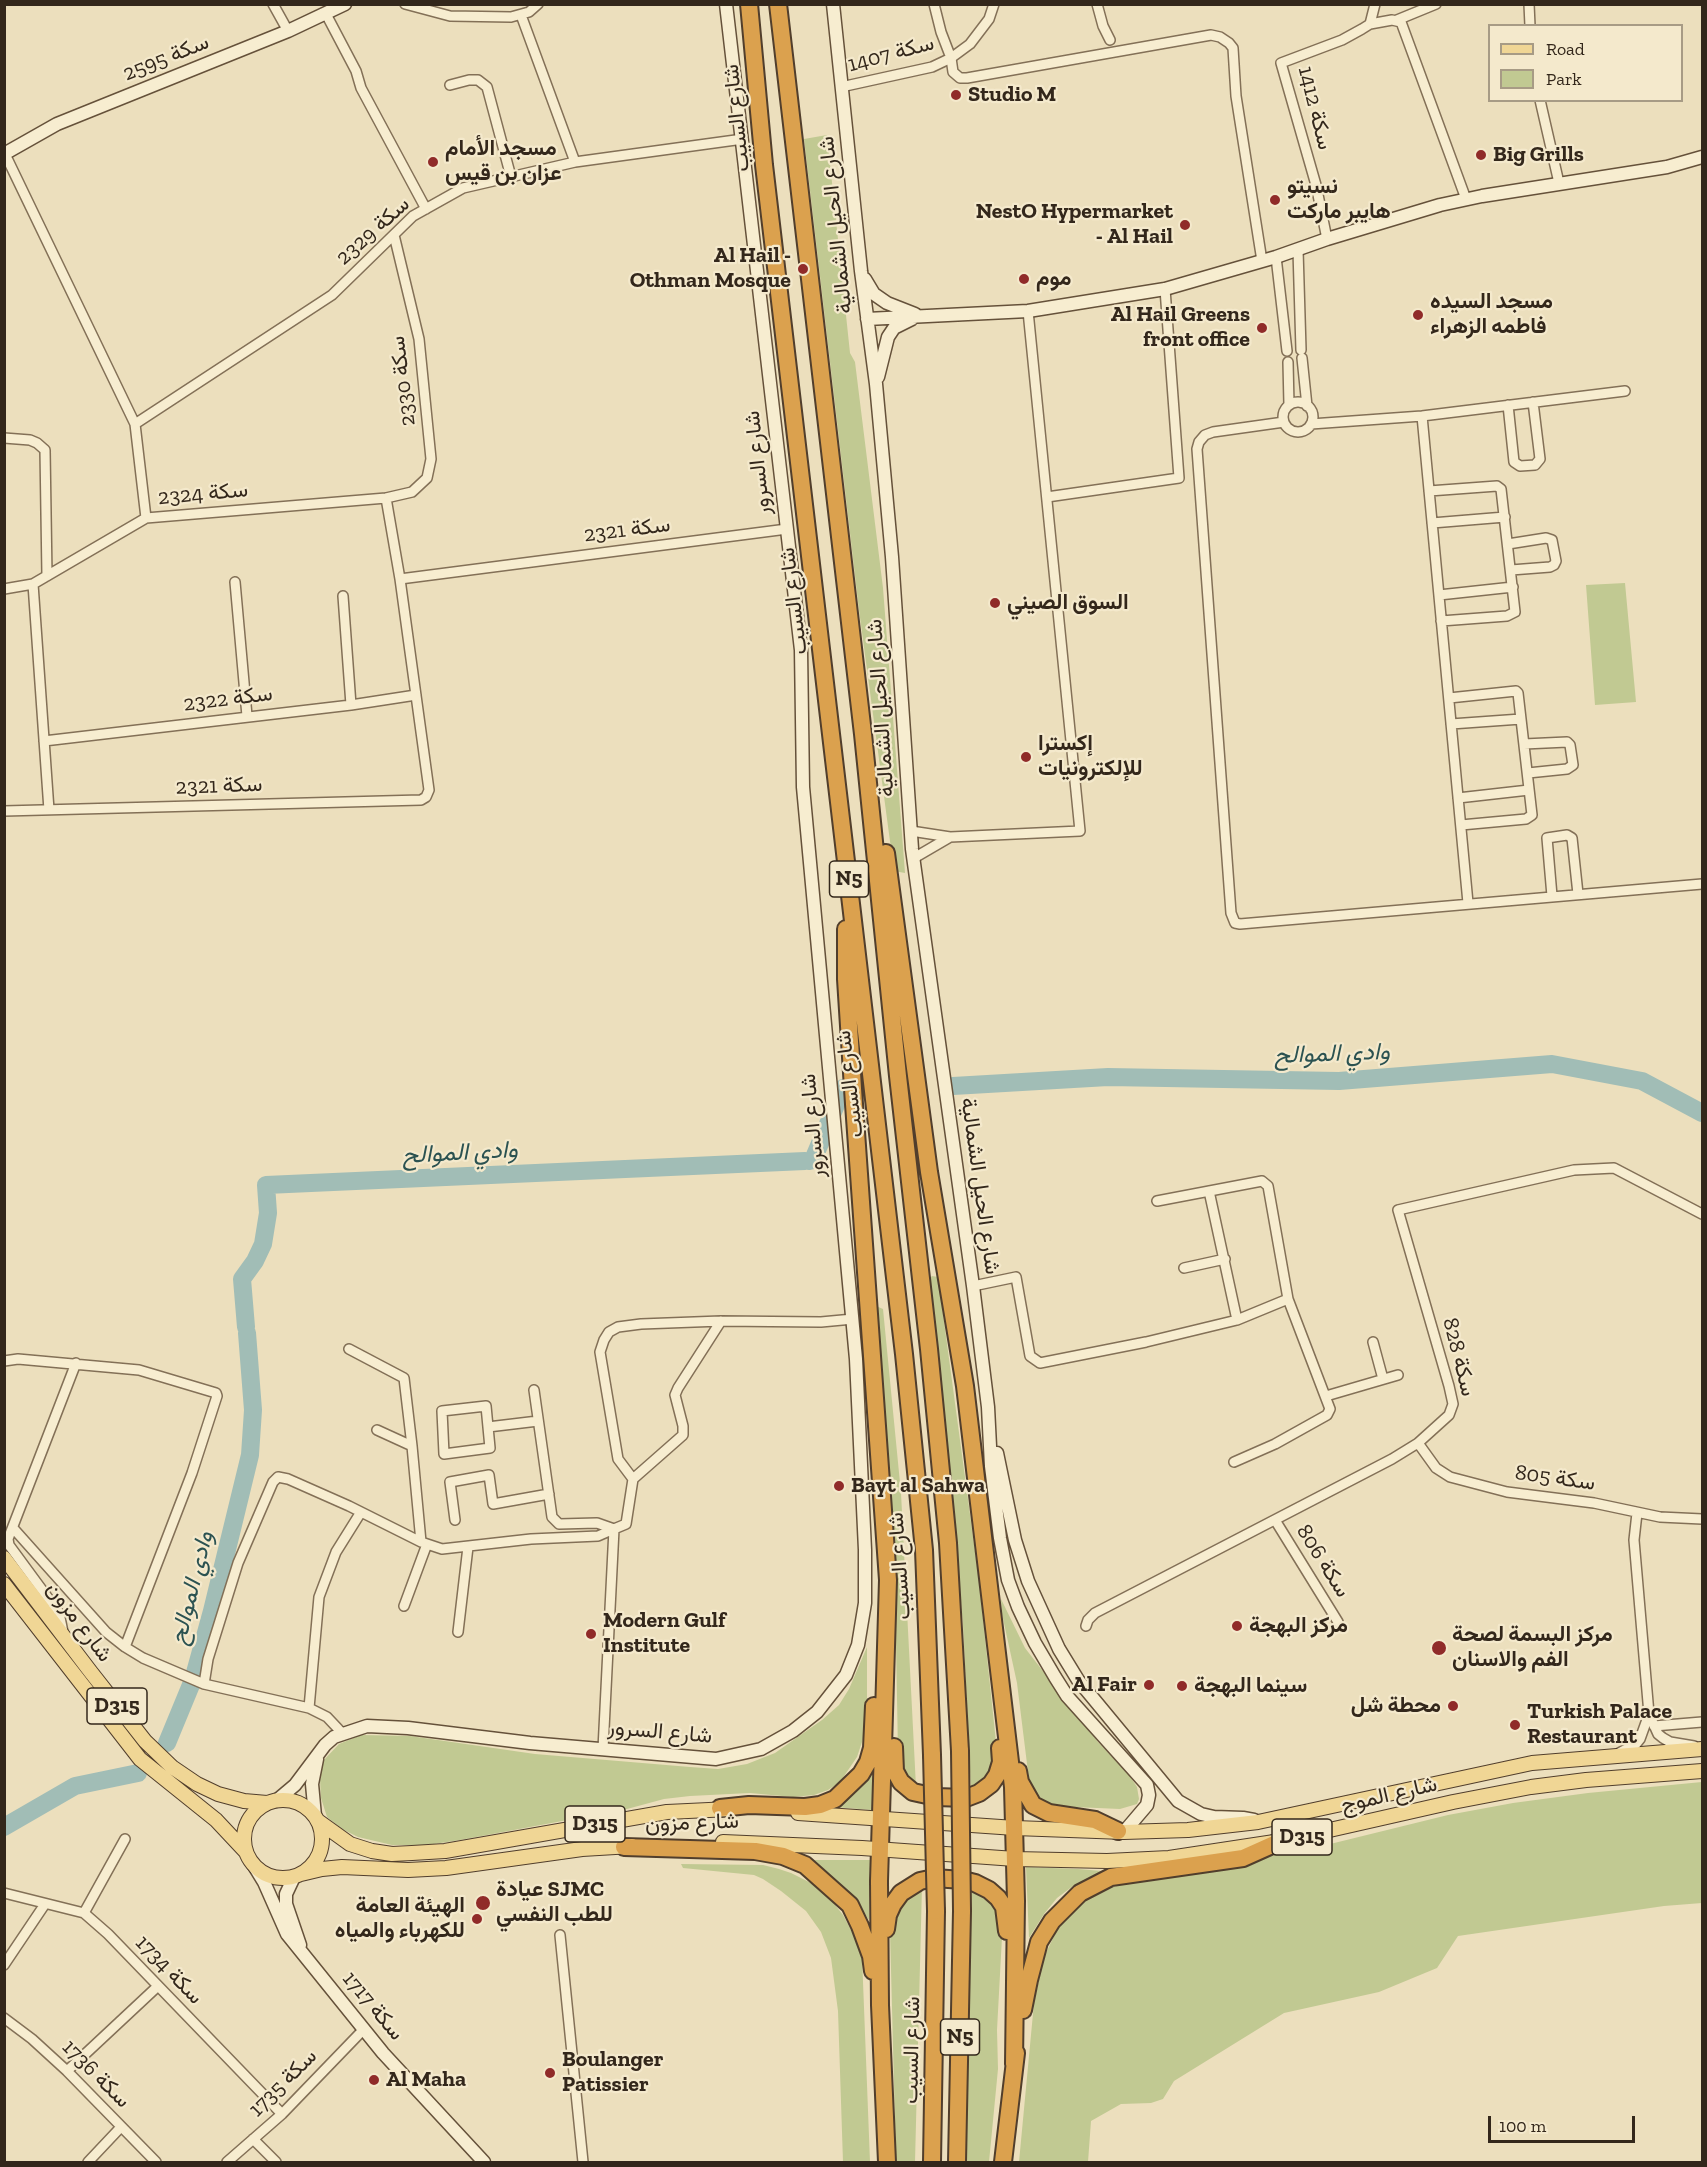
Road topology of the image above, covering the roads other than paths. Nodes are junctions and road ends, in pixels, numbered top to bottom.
1 (273, 4) edge
2 (345, 4) edge
3 (405, 4) edge
4 (538, 4) edge
5 (726, 4) edge
6 (749, 4) edge
7 (778, 4) edge
8 (833, 4) edge
9 (934, 4) edge
10 (994, 4) edge
11 (1097, 4) edge
12 (1375, 4) edge
13 (1436, 4) edge
14 (1529, 4) edge
15 (326, 14) junction
16 (521, 15) junction
17 (1397, 20) junction
18 (1370, 24) junction
19 (1530, 24) edge
20 (288, 31) junction
21 (1110, 40) dead end
22 (951, 58) junction
23 (450, 85) dead end
24 (841, 87) junction
25 (1540, 102) edge
26 (743, 139) junction
27 (5, 154) edge
28 (1702, 157) edge
29 (575, 162) junction
30 (511, 177) junction
31 (1559, 183) junction
32 (1466, 199) junction
33 (426, 208) junction
34 (394, 236) junction
35 (1327, 239) junction
36 (1298, 250) junction
37 (1276, 257) junction
38 (1262, 261) junction
39 (861, 271) junction
40 (1165, 289) junction
41 (1028, 310) junction
42 (919, 315) junction
43 (867, 319) junction
44 (1287, 351) dead end
45 (1288, 362) dead end
46 (876, 384) junction
47 (1625, 391) dead end
48 (1533, 402) junction
49 (1289, 405) junction
50 (1508, 405) junction
51 (1307, 406) junction
52 (1422, 416) junction
53 (1284, 422) junction
54 (135, 424) junction
55 (1311, 424) junction
56 (4, 438) edge
57 (1429, 491) junction
58 (1047, 497) junction
59 (386, 498) junction
60 (1505, 517) junction
61 (146, 518) junction
62 (1432, 523) junction
63 (787, 530) junction
64 (1508, 544) junction
65 (1511, 570) junction
66 (47, 576) junction
67 (400, 579) junction
68 (236, 582) dead end
69 (33, 584) junction
70 (1513, 587) junction
71 (4, 589) edge
72 (1439, 594) junction
73 (343, 596) dead end
74 (1441, 621) junction
75 (416, 695) junction
76 (1449, 698) junction
77 (351, 705) junction
78 (247, 716) junction
79 (1521, 719) junction
80 (1451, 724) junction
81 (863, 734) junction
82 (44, 741) junction
83 (1524, 744) junction
84 (1528, 773) junction
85 (1529, 790) junction
86 (1458, 798) junction
87 (49, 810) junction
88 (4, 811) edge
89 (1461, 825) junction
90 (911, 831) junction
91 (844, 836) junction
92 (950, 837) junction
93 (914, 858) junction
94 (1702, 884) edge
95 (1578, 894) junction
96 (1552, 896) junction
97 (1468, 903) junction
98 (1209, 1191) junction
99 (1158, 1201) dead end
100 (1702, 1214) edge
101 (1225, 1259) junction
102 (1185, 1268) dead end
103 (973, 1286) junction
104 (1288, 1299) junction
105 (853, 1319) junction
106 (1237, 1320) junction
107 (721, 1322) junction
108 (1373, 1342) dead end
109 (349, 1349) dead end
110 (4, 1361) edge
111 (76, 1363) junction
112 (1398, 1375) dead end
113 (1383, 1380) junction
114 (534, 1390) dead end
115 (1326, 1396) junction
116 (988, 1407) junction
117 (538, 1421) junction
118 (488, 1427) junction
119 (377, 1430) dead end
120 (1418, 1443) junction
121 (412, 1446) junction
122 (1234, 1462) dead end
123 (633, 1479) junction
124 (549, 1494) junction
125 (361, 1512) junction
126 (1637, 1513) junction
127 (1702, 1519) edge
128 (454, 1520) dead end
129 (1275, 1520) junction
130 (13, 1528) junction
131 (614, 1529) junction
132 (424, 1543) junction
133 (468, 1547) junction
134 (4, 1558) edge
135 (888, 1580) junction
136 (4, 1584) edge
137 (404, 1606) dead end
138 (1338, 1622) dead end
139 (1086, 1626) dead end
140 (458, 1632) dead end
141 (64, 1637) junction
142 (125, 1647) junction
143 (886, 1657) junction
144 (999, 1667) junction
145 (1054, 1677) junction
146 (1078, 1680) junction
147 (204, 1684) junction
148 (1001, 1690) junction
149 (309, 1708) junction
150 (1650, 1714) junction
151 (1702, 1722) edge
152 (1654, 1726) junction
153 (343, 1734) junction
154 (1702, 1748) edge
155 (603, 1749) junction
156 (318, 1755) junction
157 (1609, 1758) junction
158 (1702, 1771) edge
159 (272, 1802) junction
160 (720, 1808) junction
161 (316, 1818) junction
162 (882, 1818) junction
163 (1258, 1822) junction
164 (1015, 1828) junction
165 (1121, 1832) junction
166 (125, 1839) dead end
167 (1281, 1841) junction
168 (624, 1846) junction
169 (880, 1850) junction
170 (249, 1858) junction
171 (1015, 1859) junction
172 (297, 1875) junction
173 (4, 1893) edge
174 (45, 1904) junction
175 (84, 1913) junction
176 (560, 1935) dead end
177 (304, 1954) junction
178 (4, 1965) edge
179 (158, 1986) junction
180 (1014, 2017) junction
181 (4, 2018) edge
182 (364, 2029) junction
183 (881, 2029) junction
184 (1014, 2064) junction
185 (67, 2071) junction
186 (282, 2114) junction
187 (121, 2127) junction
188 (254, 2139) junction
189 (88, 2163) edge
190 (156, 2163) edge
191 (227, 2163) edge
192 (276, 2163) edge
193 (484, 2163) edge
194 (583, 2163) edge
195 (887, 2163) edge
196 (933, 2163) edge
197 (957, 2163) edge
198 (1003, 2163) edge

1 - 20 street
2 - 15 street, سكة 2595
3 - 16 street
4 - 16 street
5 - 26 street, شارع السرور
6 - 91 highway, شارع السيب / N5
7 - 81 highway, N5
8 - 24 street, شارع الحيل الشمالية
9 - 22 street
10 - 22 street, سكة 1407
11 - 21 street
12 - 18 street
13 - 17 street
14 - 19 street
15 - 20 street, سكة 2595
15 - 33 street
16 - 29 street
17 - 18 street
17 - 32 street
18 - 35 street, سكة 1412
20 - 27 street, سكة 2595
22 - 24 street, سكة 1407
22 - 38 street
23 - 30 street
24 - 39 street, شارع الحيل الشمالية
25 - 31 street
26 - 29 street, سكة 2329
26 - 63 street, شارع السرور
27 - 54 street
28 - 31 street
29 - 30 street, سكة 2329
30 - 33 street, سكة 2329
31 - 32 street
32 - 35 street
33 - 34 street, سكة 2329
34 - 54 street, سكة 2329
34 - 59 street, سكة 2330
35 - 36 street
36 - 37 street
36 - 51 street
37 - 38 street
37 - 44 street
38 - 40 street
39 - 42 street
39 - 43 street, شارع الحيل الشمالية
40 - 41 street
40 - 58 street
41 - 42 street
41 - 58 street
42 - 43 street
42 - 46 street
43 - 46 street, شارع الحيل الشمالية
45 - 49 street
46 - 90 street, شارع الحيل الشمالية
47 - 48 street
48 - 50 street
48 - 50 street
49 - 51 street
49 - 53 street
50 - 52 street
51 - 55 street
52 - 55 street
52 - 57 street
53 - 55 street
53 - 97 street
54 - 61 street
56 - 66 street
57 - 60 street
57 - 62 street
58 - 92 street
59 - 61 street, سكة 2324
59 - 67 street
60 - 62 street
60 - 64 street
61 - 66 street, سكة 2324
62 - 72 street
63 - 67 street, سكة 2321
63 - 105 street, شارع السرور
64 - 65 street
64 - 65 street
65 - 70 street
66 - 69 street, سكة 2324
67 - 75 street
68 - 78 street
69 - 71 street, سكة 2324
69 - 82 street
70 - 72 street
70 - 74 street
72 - 74 street
73 - 77 street
74 - 76 street
75 - 77 street, سكة 2322
75 - 87 street, سكة 2321
76 - 79 street
76 - 80 street
77 - 78 street, سكة 2322
78 - 82 street, سكة 2322
79 - 80 street
79 - 83 street
80 - 86 street
81 - 144 highway
81 - 197 highway, N5, bridge
82 - 87 street
83 - 84 street
83 - 84 street
84 - 85 street
85 - 86 street
85 - 89 street
86 - 89 street
87 - 88 street, سكة 2321
89 - 97 street
90 - 92 street
90 - 93 street, شارع الحيل الشمالية
91 - 135 highway
91 - 196 highway, شارع السيب / N5, bridge
92 - 93 street
93 - 103 street, شارع الحيل الشمالية
94 - 95 street
95 - 96 street
95 - 96 street
96 - 97 street
98 - 99 street
98 - 101 street
98 - 104 street
100 - 120 street, سكة 828
101 - 102 street
101 - 106 street
103 - 106 street
103 - 116 street, شارع الحيل الشمالية
104 - 106 street
104 - 115 street
105 - 107 street
105 - 155 street, شارع السرور
107 - 123 street
107 - 123 street
108 - 113 street
109 - 121 street
110 - 111 street
111 - 130 street
111 - 142 street
112 - 113 street
113 - 115 street
114 - 117 street
115 - 122 street
116 - 145 street, شارع الحيل الشمالية
116 - 146 street, شارع الحيل الشمالية
117 - 118 street
117 - 124 street
118 - 118 street
119 - 121 street
120 - 126 street, سكة 805
120 - 129 street, سكة 828
121 - 132 street
123 - 131 street
124 - 128 street
124 - 131 street
125 - 132 street
125 - 147 street
125 - 149 street
126 - 127 street, سكة 805
126 - 150 street
129 - 138 street, سكة 806
129 - 139 street, سكة 828
130 - 141 street
130 - 142 street
131 - 133 street
131 - 155 street
132 - 133 street
132 - 137 street
133 - 140 street
134 - 141 main road, شارع مزون / D315
135 - 143 highway
135 - 160 highway
136 - 170 main road, شارع مزون / D315
141 - 159 main road, شارع مزون / D315
142 - 147 street
143 - 148 highway
143 - 162 highway
144 - 148 highway
144 - 165 highway
145 - 146 street
145 - 165 street, شارع الحيل الشمالية
146 - 163 street, شارع الحيل الشمالية
147 - 149 street
148 - 164 highway
149 - 153 street
150 - 152 street
150 - 157 street
151 - 152 street
152 - 154 street
153 - 155 street, شارع السرور
153 - 156 street, شارع السرور
154 - 157 main road, شارع الموج / D315
156 - 159 street, شارع السرور
156 - 161 street
157 - 163 main road, شارع الموج / D315
158 - 167 main road, شارع الموج / D315
159 - 161 main road, D315
159 - 170 main road
160 - 161 main road, شارع مزون / D315
160 - 162 main road, شارع مزون / D315
161 - 172 main road
162 - 164 main road, شارع مزون / D315
162 - 169 highway
163 - 165 main road, شارع الموج / D315
164 - 165 main road, شارع الموج / D315
164 - 171 highway
166 - 175 street
167 - 171 main road, شارع الموج / D315
167 - 184 highway
168 - 169 main road, شارع مزون / D315
168 - 172 main road, شارع مزون / D315
168 - 183 highway
169 - 171 main road, شارع مزون / D315
169 - 183 highway
170 - 172 main road, D315
170 - 177 street, سكة 1717
171 - 180 highway
172 - 177 street, سكة 1717
173 - 174 street, سكة 1734
174 - 175 street, سكة 1734
174 - 178 street
175 - 179 street, سكة 1734
176 - 194 street
177 - 182 street, سكة 1717
179 - 185 street
179 - 186 street, سكة 1734
180 - 183 highway
180 - 184 highway
181 - 185 street, سكة 1736
182 - 186 street, سكة 1735
182 - 193 street, سكة 1717
183 - 195 highway
184 - 198 highway
185 - 187 street, سكة 1736
186 - 188 street, سكة 1735
187 - 189 street
187 - 190 street, سكة 1736
188 - 191 street, سكة 1735
188 - 192 street

